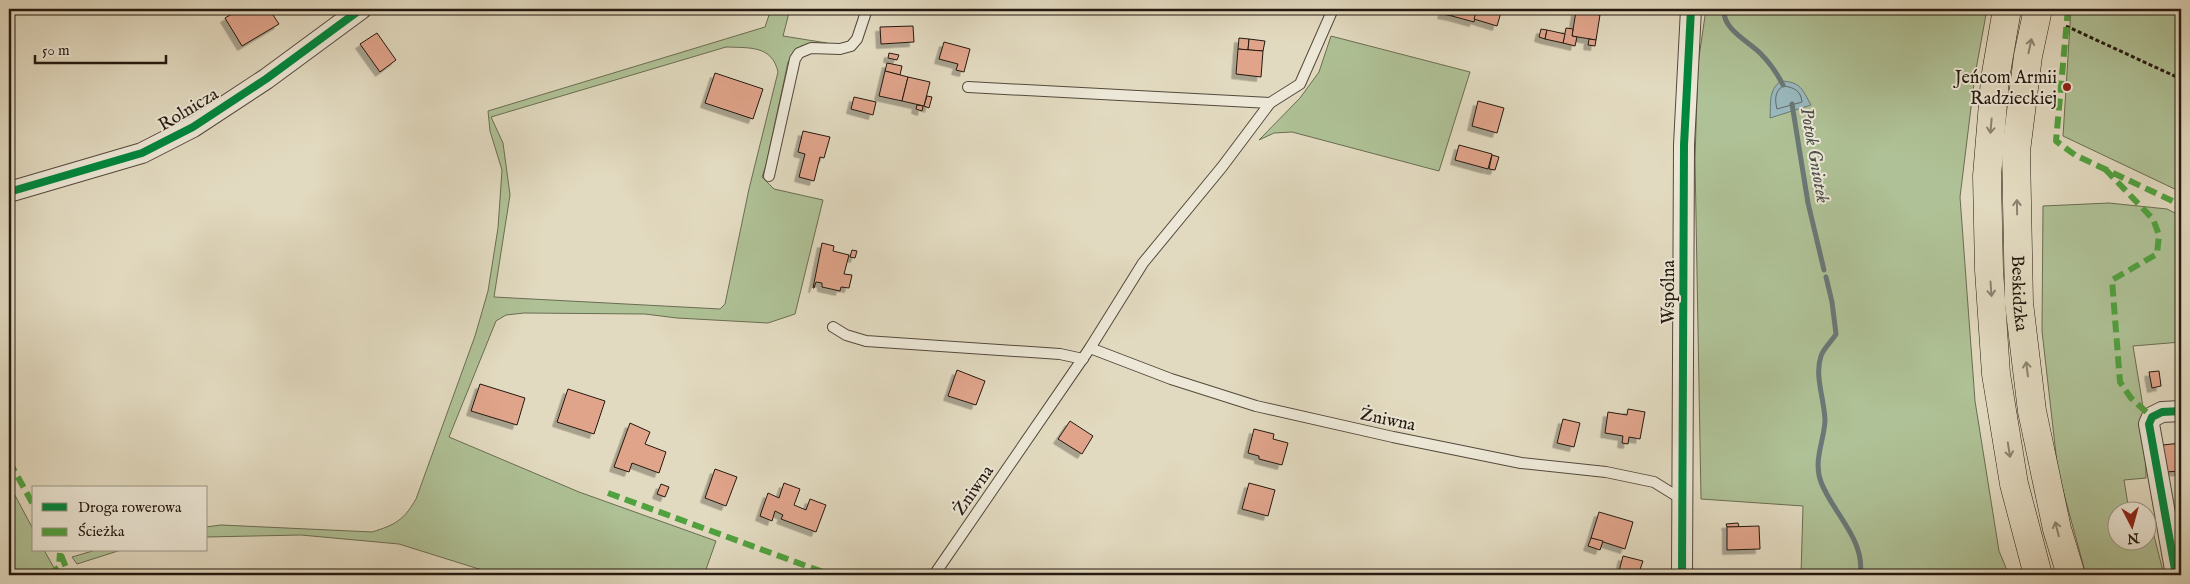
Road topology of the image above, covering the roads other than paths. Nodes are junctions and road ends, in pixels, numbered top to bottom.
1 (362, 9) edge
2 (866, 9) edge
3 (1333, 9) edge
4 (1687, 9) edge
5 (2007, 9) edge
6 (2038, 9) edge
7 (968, 87) dead end
8 (1270, 104) junction
9 (769, 176) dead end
10 (9, 192) edge
11 (833, 327) dead end
12 (1090, 348) junction
13 (1083, 359) junction
14 (2181, 411) edge
15 (1683, 500) junction
16 (2173, 509) edge
17 (934, 575) edge
18 (1682, 575) edge
19 (2038, 575) edge
20 (2071, 575) edge
21 (2176, 575) edge

1 - 10 street, Rolnicza
2 - 9 lane
3 - 8 lane, Żniwna
4 - 15 street, Wspólna
5 -> 19 main road, Beskidzka
20 -> 6 main road, Beskidzka
7 - 8 lane
8 - 12 lane, Żniwna
11 - 13 lane
12 - 13 lane, Żniwna
12 - 15 lane, Żniwna
13 - 17 lane, Żniwna
14 - 16 street
15 - 18 street, Wspólna
16 - 21 street

